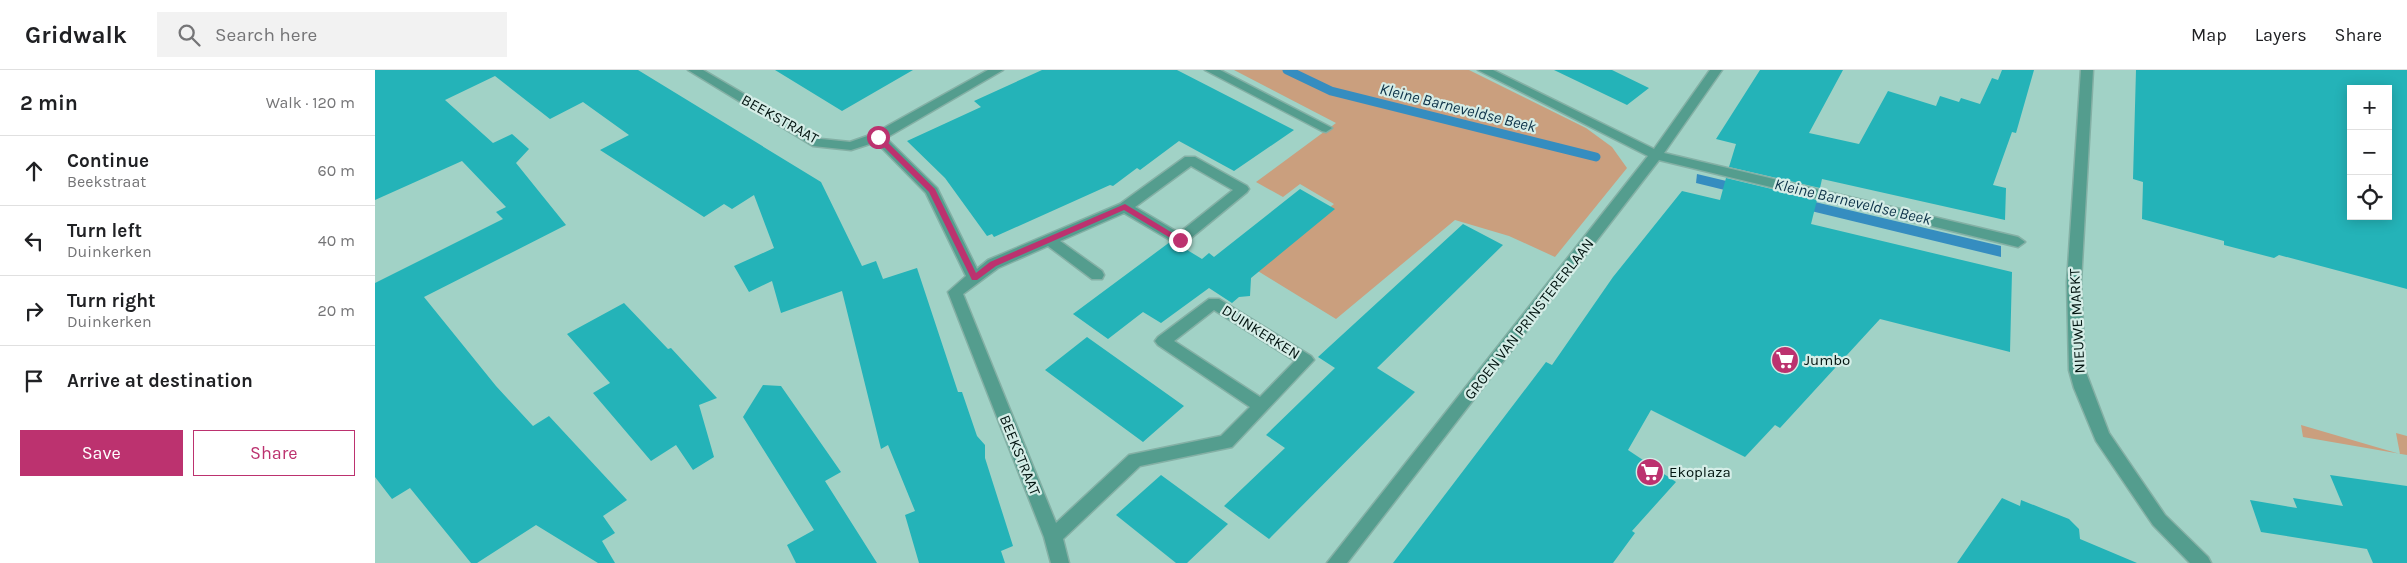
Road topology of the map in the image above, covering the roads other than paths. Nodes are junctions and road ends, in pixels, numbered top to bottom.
1 (693, 70) edge
2 (997, 70) edge
3 (1211, 70) edge
4 (1484, 70) edge
5 (1716, 70) edge
6 (2087, 70) edge
7 (1326, 128) dead end
8 (878, 137) junction
9 (1656, 156) junction
10 (1125, 207) junction
11 (1048, 239) junction
12 (2018, 242) dead end
13 (1097, 275) dead end
14 (974, 278) junction
15 (1261, 406) junction
16 (1053, 538) junction
17 (1060, 563) edge
18 (1336, 563) edge
19 (2202, 563) edge

1 - 8 street, BEEKSTRAAT
2 - 8 street, BEEKSTRAAT
3 - 7 street
4 - 9 street
5 - 9 street, GROEN VAN PRINSTERERLAAN
6 - 19 street, NIEUWE MARKT
8 - 14 street
9 - 12 street
9 - 18 street, GROEN VAN PRINSTERERLAAN
10 - 10 street
10 - 11 street
11 - 13 street
11 - 14 street
14 - 16 street, BEEKSTRAAT
15 - 15 street, DUINKERKEN
15 - 16 street, DUINKERKEN
16 - 17 street, BEEKSTRAAT

